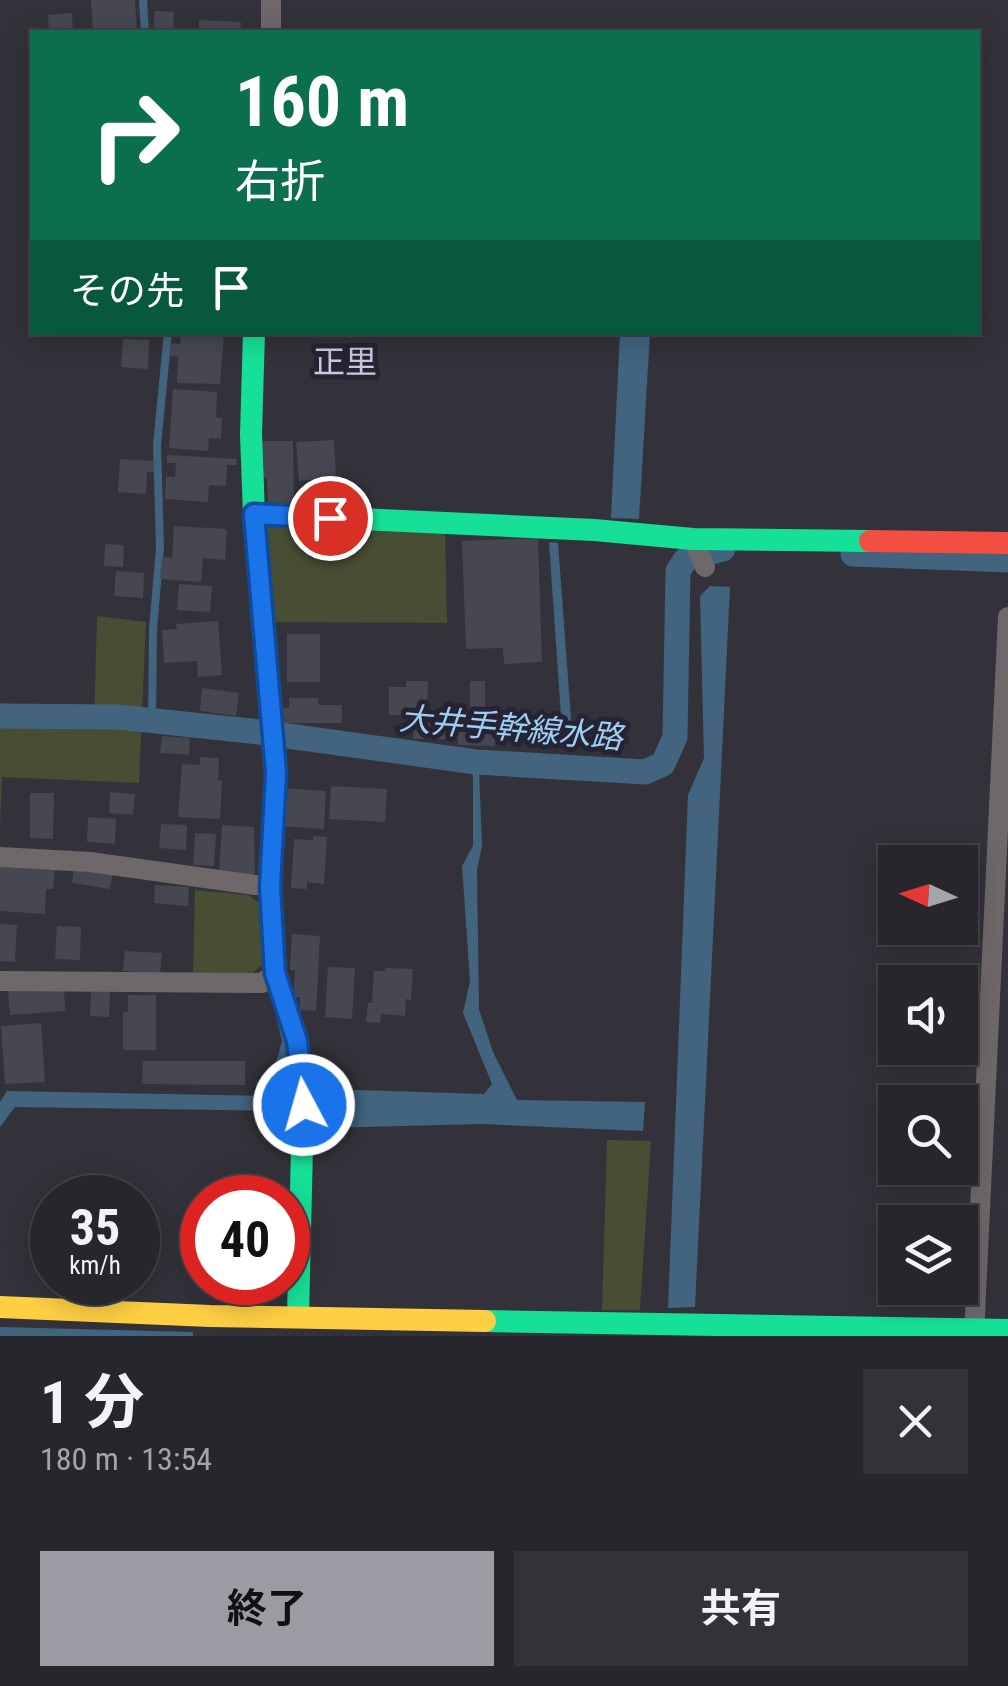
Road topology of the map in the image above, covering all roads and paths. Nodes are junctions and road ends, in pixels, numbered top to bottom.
1 (271, 0) edge
2 (271, 30) edge
3 (254, 335) edge
4 (254, 514) junction
5 (693, 538) junction
6 (1008, 543) edge
7 (705, 568) dead end
8 (1008, 617) edge
9 (0, 857) edge
10 (270, 887) junction
11 (275, 973) junction
12 (0, 980) edge
13 (0, 1306) edge
14 (298, 1316) junction
15 (209, 1326) edge
16 (1008, 1330) edge
17 (974, 1333) edge

1 - 2 street
3 - 4 street
4 - 5 street
4 - 10 street
5 - 6 street
5 - 7 street
8 - 17 street
9 - 10 street
10 - 11 street
11 - 12 street
11 - 14 street
13 - 15 street
14 - 15 street
14 - 17 street
16 - 17 street

